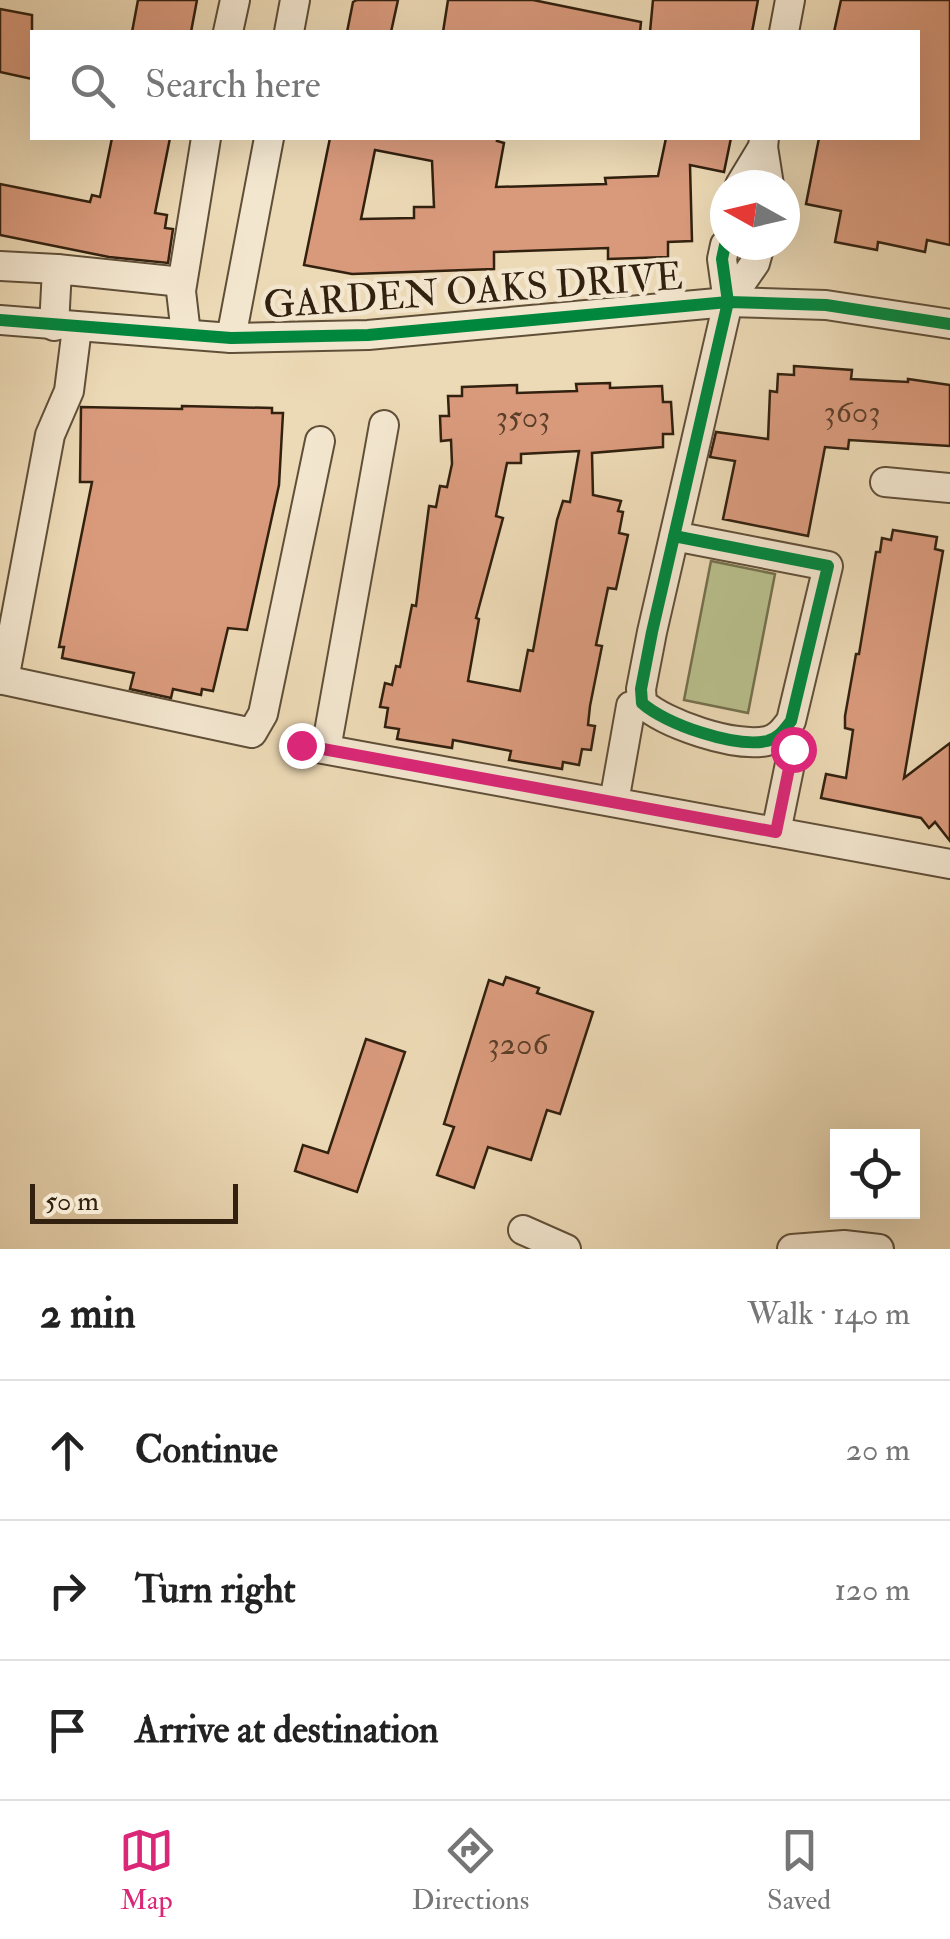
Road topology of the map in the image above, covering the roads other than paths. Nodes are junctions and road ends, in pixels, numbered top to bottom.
1 (235, 0) edge
2 (295, 0) edge
3 (790, 0) edge
4 (228, 30) edge
5 (289, 30) edge
6 (784, 30) edge
7 (206, 140) edge
8 (269, 140) edge
9 (764, 142) edge
10 (748, 170) edge
11 (767, 170) edge
12 (722, 260) edge
13 (756, 260) edge
14 (0, 266) edge
15 (58, 269) junction
16 (182, 282) junction
17 (728, 302) junction
18 (0, 320) edge
19 (950, 324) edge
20 (66, 327) junction
21 (186, 334) junction
22 (231, 338) junction
23 (384, 425) dead end
24 (320, 442) dead end
25 (885, 482) dead end
26 (950, 488) edge
27 (674, 536) junction
28 (2, 680) edge
29 (642, 702) junction
30 (781, 734) junction
31 (614, 802) junction
32 (776, 832) junction
33 (950, 864) edge
34 (523, 1230) dead end
35 (566, 1249) edge
36 (792, 1249) edge
37 (879, 1249) edge

1 - 4 street
2 - 5 street
3 - 6 street
7 - 16 street
8 - 22 street
9 - 10 street
9 - 11 street
12 - 17 street
13 - 17 street
14 - 15 street
15 - 16 street
15 - 20 street
16 - 21 street
17 - 19 street, GARDEN OAKS DRIVE
17 - 22 street, GARDEN OAKS DRIVE
17 - 27 street
18 - 20 street, GARDEN OAKS DRIVE
20 - 21 street, GARDEN OAKS DRIVE
20 - 28 street
21 - 22 street, GARDEN OAKS DRIVE
23 - 31 street
24 - 28 street
25 - 26 street
27 - 29 street
27 - 30 street
29 - 30 street
29 - 31 street
30 - 32 street
31 - 32 street
32 - 33 street
34 - 35 street
36 - 37 street

